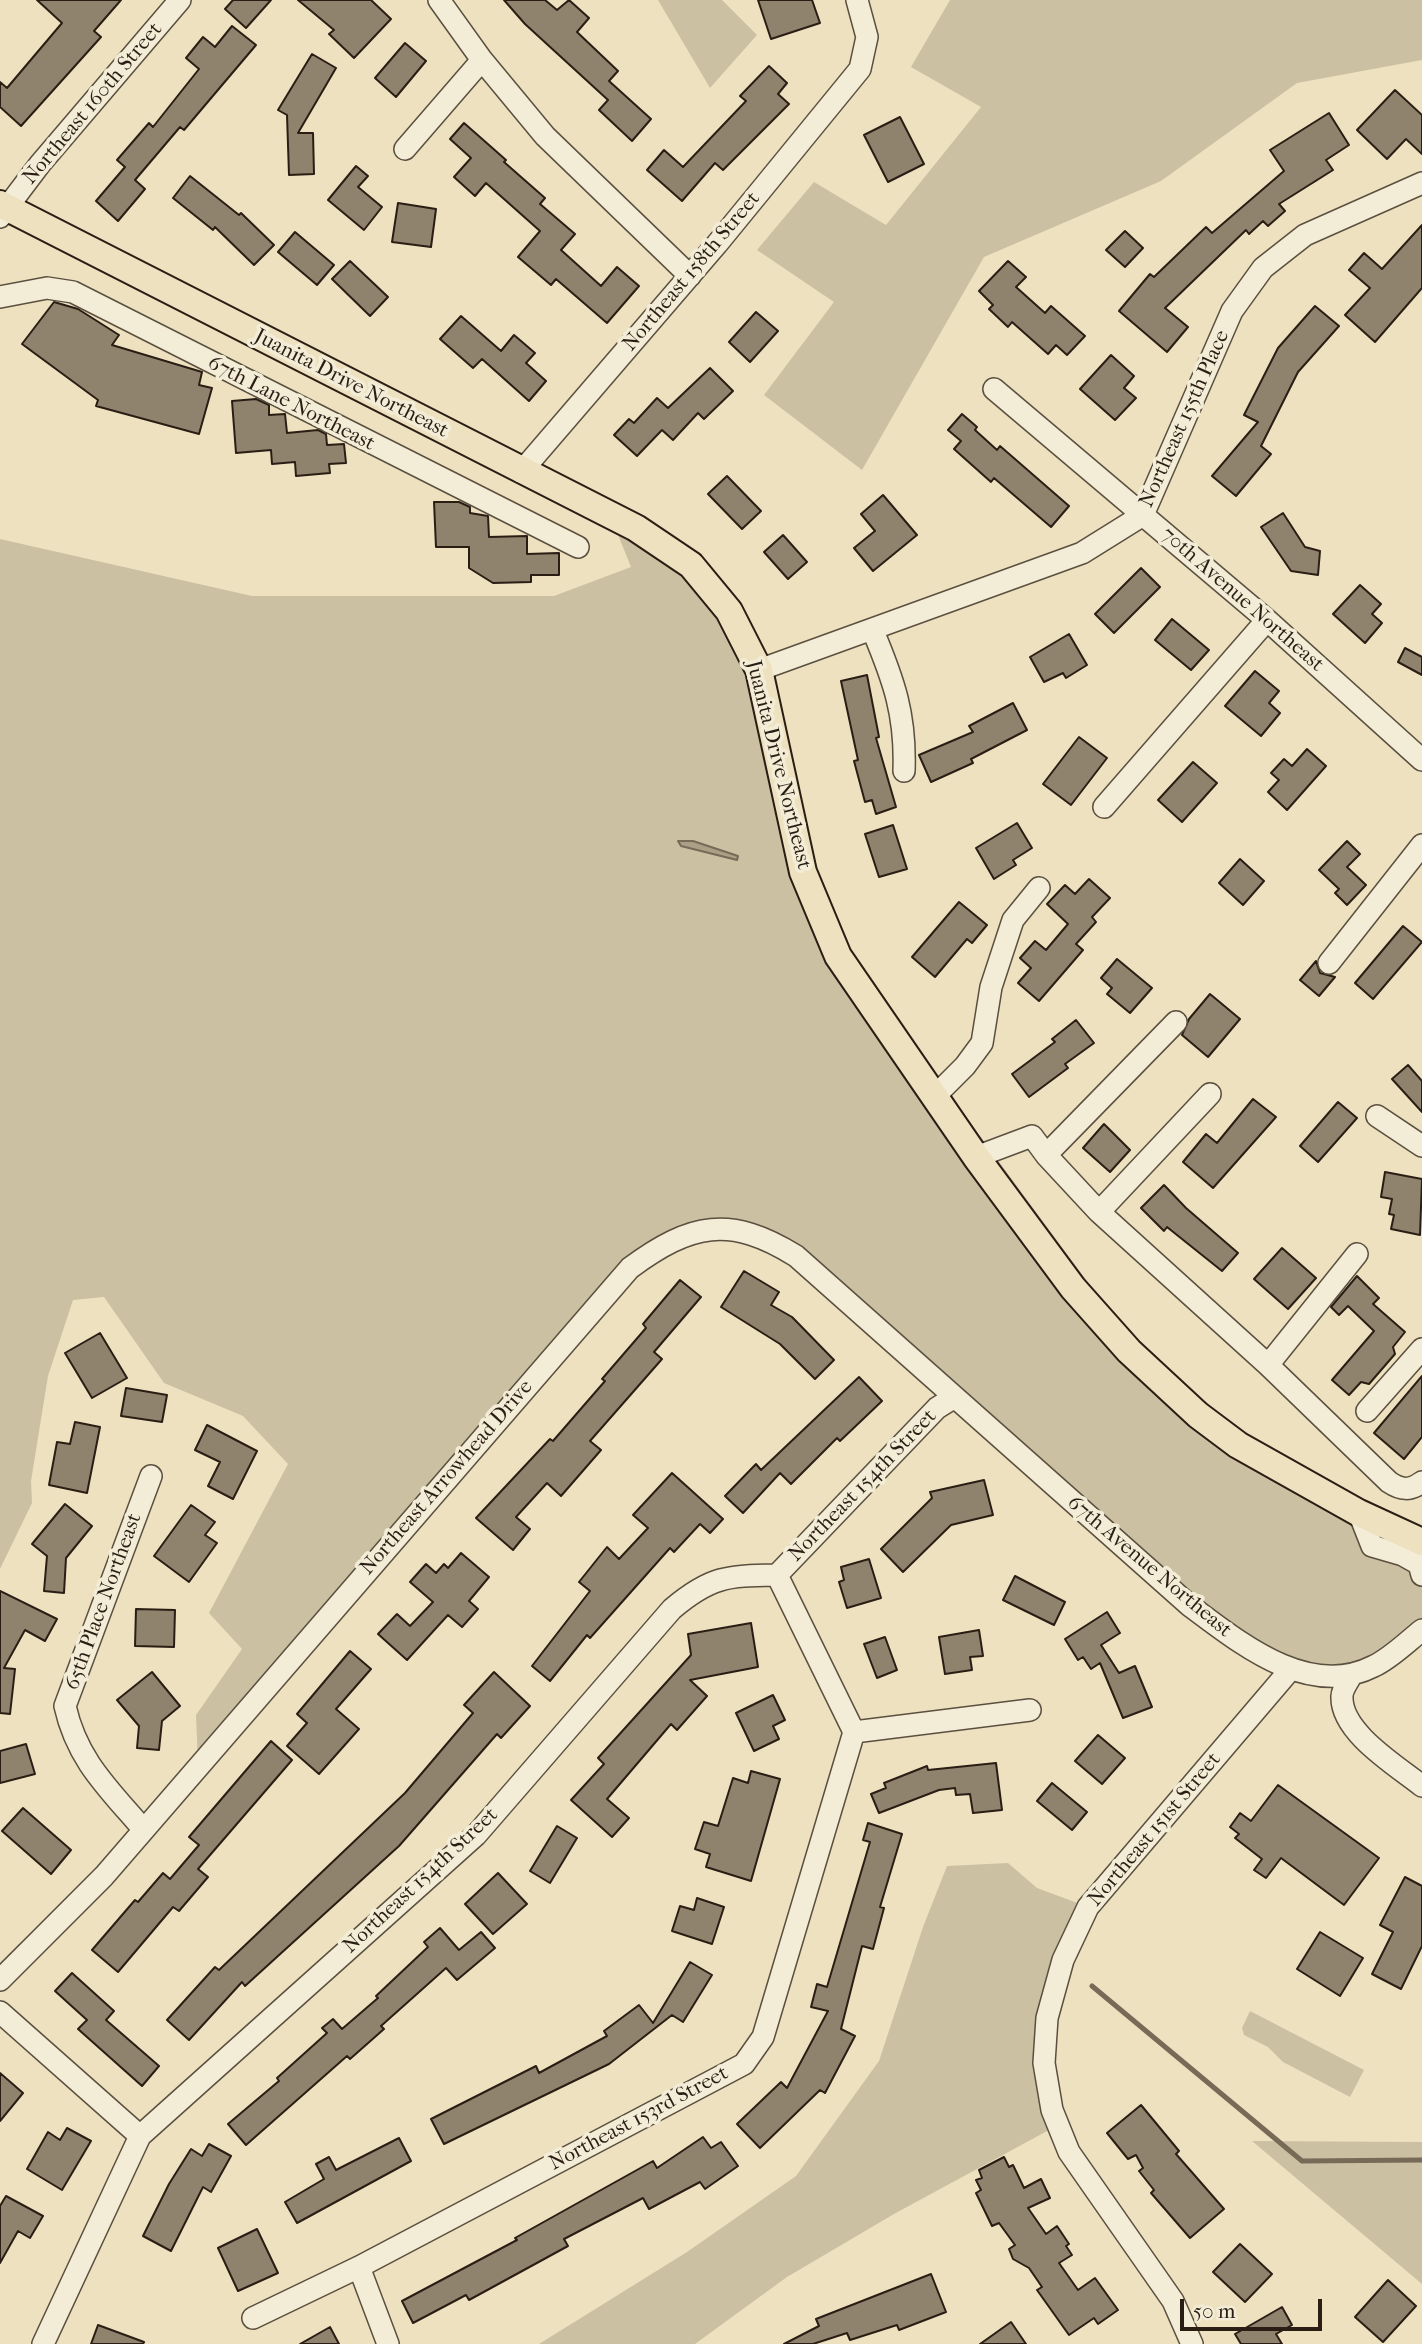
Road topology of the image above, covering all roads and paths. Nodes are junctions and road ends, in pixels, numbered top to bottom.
1 (180, 0) edge
2 (439, 0) edge
3 (857, 0) edge
4 (482, 60) junction
5 (405, 149) dead end
6 (1422, 183) edge
7 (2, 210) edge
8 (690, 276) junction
9 (0, 297) edge
10 (994, 389) dead end
11 (521, 472) junction
12 (1143, 515) junction
13 (578, 547) dead end
14 (1267, 620) junction
15 (873, 631) junction
16 (759, 670) junction
17 (1422, 761) edge
18 (904, 771) dead end
19 (1104, 807) dead end
20 (1422, 845) edge
21 (1039, 888) dead end
22 (1329, 963) dead end
23 (1176, 1022) dead end
24 (1210, 1094) dead end
25 (934, 1097) junction
26 (1377, 1116) dead end
27 (1422, 1146) edge
28 (1046, 1155) junction
29 (976, 1157) junction
30 (1099, 1212) junction
31 (1357, 1254) dead end
32 (1422, 1349) edge
33 (1268, 1365) junction
34 (953, 1398) junction
35 (1367, 1411) dead end
36 (150, 1476) dead end
37 (1422, 1482) edge
38 (1359, 1513) junction
39 (1422, 1542) edge
40 (777, 1575) junction
41 (1422, 1575) edge
42 (1422, 1612) edge
43 (1414, 1637) edge
44 (1290, 1670) junction
45 (1350, 1675) junction
46 (1030, 1710) dead end
47 (854, 1732) junction
48 (1422, 1786) edge
49 (143, 1829) junction
50 (0, 1980) edge
51 (0, 2012) edge
52 (140, 2136) junction
53 (359, 2267) junction
54 (253, 2318) dead end
55 (43, 2344) edge
56 (387, 2344) edge
57 (1192, 2344) edge

1 - 7 street, Northeast 160th Street
2 - 4 street
3 - 8 street, Northeast 158th Street
4 - 5 street
4 - 8 street
6 - 12 street, Northeast 155th Place
7 - 11 main road, Juanita Drive Northeast
8 - 11 street, Northeast 158th Street
9 - 13 street, 67th Lane Northeast
10 - 12 street, 70th Avenue Northeast
11 - 16 main road, Juanita Drive Northeast
12 - 14 street, 70th Avenue Northeast
12 - 15 street, Northeast 155th Place
14 - 17 street, 70th Avenue Northeast
14 - 19 street
15 - 16 street, Northeast 155th Place
15 - 18 street
16 - 25 main road, Juanita Drive Northeast
20 - 22 street
21 - 25 street
23 - 28 street
24 - 30 street
25 - 29 main road, Juanita Drive Northeast
26 - 27 street
28 - 29 street
28 - 30 street
29 - 38 main road, Juanita Drive Northeast
30 - 33 street
31 - 33 street
32 - 35 street
33 - 37 street
34 - 40 street, Northeast 154th Street
34 - 44 street, 67th Avenue Northeast
34 - 49 street, Northeast Arrowhead Drive
36 - 49 street, 65th Place Northeast
38 - 39 main road, Juanita Drive Northeast
38 - 41 street
40 - 47 street
40 - 52 street, Northeast 154th Street
42 - 43 street, 67th Avenue Northeast
43 - 45 street, 67th Avenue Northeast
44 - 45 street, 67th Avenue Northeast
44 - 57 street, Northeast 151st Street
45 - 48 street
46 - 47 street
47 - 53 street, Northeast 153rd Street
49 - 50 street, Northeast Arrowhead Drive
51 - 52 street
52 - 55 street, Northeast 154th Street
53 - 54 street, Northeast 153rd Street
53 - 56 street

